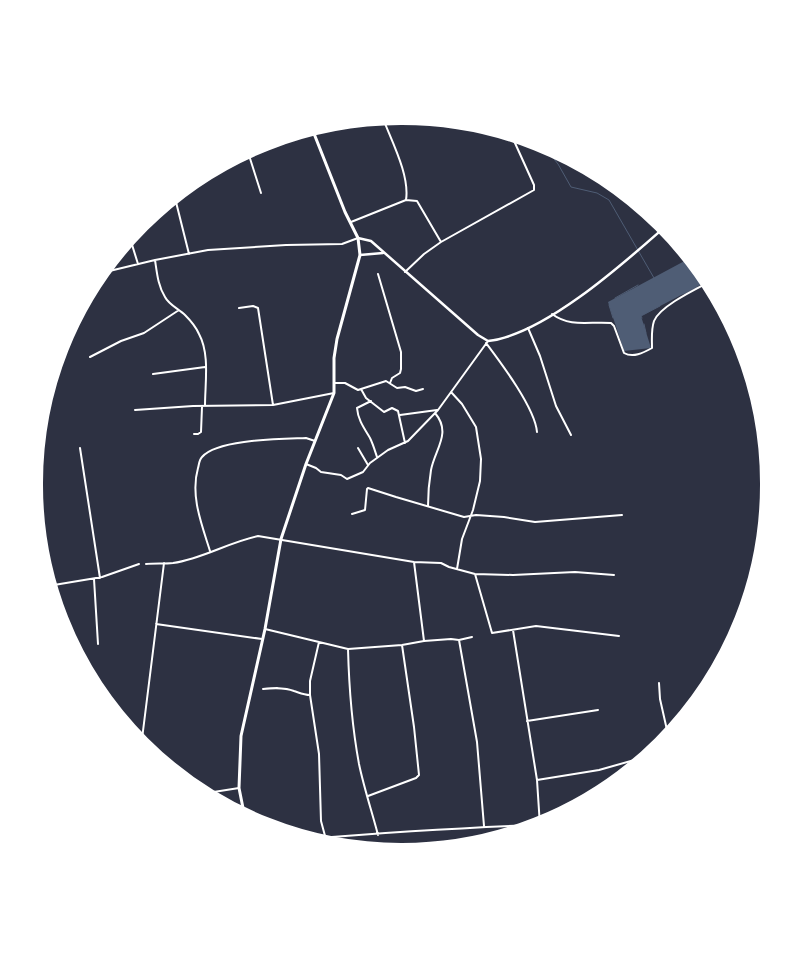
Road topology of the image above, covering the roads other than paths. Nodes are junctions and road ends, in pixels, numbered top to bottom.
1 (384, 123) edge
2 (314, 133) edge
3 (514, 141) edge
4 (249, 156) edge
5 (261, 193) dead end
6 (406, 200) junction
7 (176, 201) edge
8 (351, 222) junction
9 (660, 231) edge
10 (358, 238) junction
11 (441, 242) junction
12 (132, 244) edge
13 (384, 253) junction
14 (189, 254) junction
15 (360, 255) junction
16 (155, 260) junction
17 (138, 264) junction
18 (110, 271) edge
19 (406, 272) junction
20 (378, 274) dead end
21 (703, 285) edge
22 (239, 308) dead end
23 (179, 310) junction
24 (552, 314) junction
25 (528, 328) junction
26 (487, 342) junction
27 (90, 357) dead end
28 (205, 367) junction
29 (154, 374) dead end
30 (390, 382) junction
31 (333, 383) junction
32 (361, 388) junction
33 (423, 389) dead end
34 (451, 392) junction
35 (334, 393) junction
36 (371, 401) junction
37 (273, 405) junction
38 (204, 407) junction
39 (135, 410) dead end
40 (438, 410) junction
41 (435, 414) junction
42 (400, 415) junction
43 (537, 432) dead end
44 (194, 434) dead end
45 (571, 435) dead end
46 (315, 441) junction
47 (406, 443) junction
48 (80, 448) dead end
49 (358, 448) dead end
50 (377, 457) junction
51 (306, 464) junction
52 (368, 465) junction
53 (428, 506) junction
54 (352, 514) dead end
55 (622, 515) dead end
56 (470, 516) junction
57 (281, 539) junction
58 (210, 552) junction
59 (414, 562) junction
60 (164, 563) junction
61 (139, 564) dead end
62 (146, 564) dead end
63 (457, 569) junction
64 (475, 574) junction
65 (614, 575) dead end
66 (100, 578) junction
67 (94, 579) junction
68 (54, 585) edge
69 (155, 624) junction
70 (264, 629) junction
71 (513, 630) junction
72 (619, 636) dead end
73 (472, 637) dead end
74 (262, 639) junction
75 (459, 640) junction
76 (424, 641) junction
77 (319, 642) junction
78 (98, 644) dead end
79 (402, 645) junction
80 (348, 649) junction
81 (659, 683) dead end
82 (263, 689) dead end
83 (310, 695) junction
84 (598, 710) dead end
85 (527, 720) junction
86 (667, 729) edge
87 (142, 736) edge
88 (636, 760) edge
89 (537, 780) junction
90 (239, 788) junction
91 (213, 792) edge
92 (368, 796) junction
93 (244, 809) edge
94 (540, 818) edge
95 (519, 826) edge
96 (484, 827) junction
97 (378, 835) junction
98 (326, 838) joint

1 - 6 street
2 - 8 main road
3 - 11 street
4 - 5 street
6 - 8 street
6 - 11 street
7 - 14 street
8 - 10 main road
9 - 24 street
10 - 13 street
10 - 14 street
10 - 15 main road
11 - 19 street
12 - 17 street
13 - 15 street
13 - 19 street
14 - 16 street
15 - 31 main road
16 - 17 street
16 - 23 street
17 - 18 street
19 - 26 street
20 - 30 street
21 - 24 street
22 - 37 street
23 - 27 street
23 - 28 street
24 - 25 street
25 - 26 street
25 - 45 street
26 - 34 street
26 - 43 street
28 - 29 street
28 - 38 street
30 - 32 street
30 - 33 street
31 - 32 street
31 - 35 main road
32 - 36 street
34 - 40 street
34 - 56 street
35 - 37 street
35 - 46 main road
36 - 42 street
36 - 50 street
37 - 38 street
38 - 39 street
38 - 44 street
40 - 41 street
40 - 42 street
41 - 47 street
41 - 53 street
42 - 47 street
46 - 51 main road
46 - 58 street
47 - 50 street
48 - 66 street
49 - 52 street
50 - 52 street
51 - 52 street
51 - 57 main road
53 - 54 street
53 - 56 street
55 - 56 street
56 - 63 street
57 - 58 street
57 - 59 street
57 - 70 main road
58 - 60 street
59 - 63 street
59 - 76 street
60 - 62 street
60 - 69 street
61 - 66 street
63 - 64 street
64 - 65 street
64 - 71 street
66 - 67 street
67 - 68 street
67 - 78 street
69 - 74 street
69 - 87 street
70 - 74 main road
70 - 77 street
71 - 72 street
71 - 85 street
73 - 75 street
74 - 90 main road
75 - 76 street
75 - 96 street
76 - 79 street
77 - 80 street
77 - 83 street
79 - 80 street
79 - 92 street
80 - 92 street
81 - 86 street
82 - 83 street
83 - 98 street
84 - 85 street
85 - 89 street
88 - 89 street
89 - 94 street
90 - 91 street
90 - 93 main road
92 - 97 street
95 - 96 street
96 - 97 street
97 - 98 street

